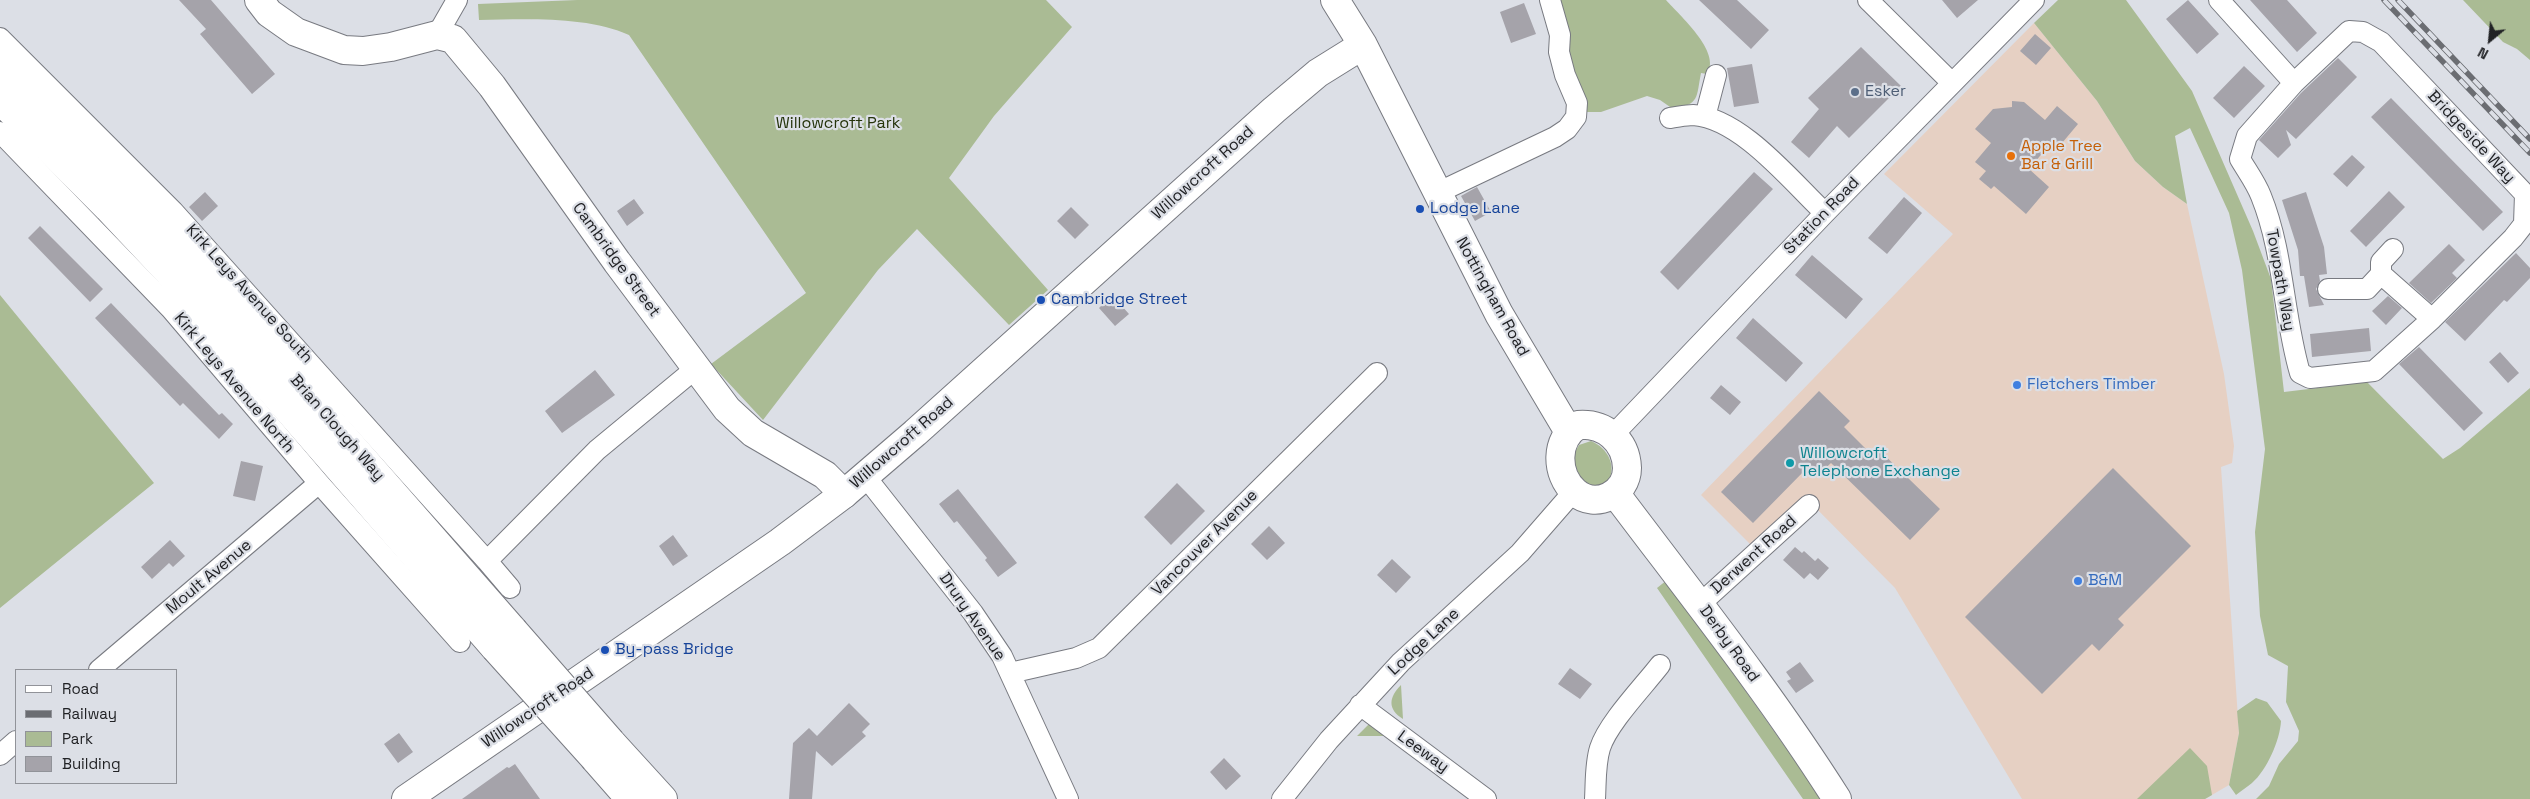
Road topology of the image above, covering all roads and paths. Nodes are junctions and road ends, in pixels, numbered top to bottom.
1 (259, 0) edge
2 (457, 0) edge
3 (1336, 0) edge
4 (1550, 0) edge
5 (1868, 0) edge
6 (2034, 0) edge
7 (2219, 0) edge
8 (438, 35) junction
9 (0, 38) edge
10 (1363, 45) junction
11 (0, 66) edge
12 (1716, 75) dead end
13 (1952, 82) junction
14 (2294, 83) junction
15 (0, 100) edge
16 (1705, 117) junction
17 (1670, 118) dead end
18 (0, 132) edge
19 (1437, 193) junction
20 (1824, 213) junction
21 (2393, 249) dead end
22 (2381, 274) junction
23 (2328, 289) dead end
24 (2432, 319) junction
25 (695, 369) junction
26 (1377, 373) dead end
27 (2300, 373) joint
28 (1570, 432) junction
29 (1613, 435) junction
30 (865, 476) junction
31 (319, 483) junction
32 (1574, 491) junction
33 (1616, 493) junction
34 (844, 494) junction
35 (1809, 505) dead end
36 (487, 561) junction
37 (510, 588) dead end
38 (1699, 605) junction
39 (504, 639) junction
40 (460, 642) dead end
41 (1660, 665) dead end
42 (101, 669) edge
43 (1010, 673) junction
44 (1360, 705) junction
45 (15, 742) edge
46 (603, 751) junction
47 (0, 755) edge
48 (406, 799) edge
49 (630, 799) edge
50 (663, 799) edge
51 (1068, 799) edge
52 (1282, 799) edge
53 (1486, 799) edge
54 (1595, 799) edge
55 (1837, 799) edge

1 - 8 main road
2 - 8 street
3 - 10 main road, Nottingham Road
4 - 19 street
5 - 13 street
6 - 13 street, Station Road
7 - 14 street
8 - 25 main road, Cambridge Street
9 - 36 street, Kirk Leys Avenue South
10 - 19 main road, Nottingham Road
10 - 30 main road, Willowcroft Road
11 - 39 main road, Brian Clough Way
12 - 16 street
13 - 20 street, Station Road
14 - 24 street, Bridgeside Way
14 - 27 street, Towpath Way
15 - 39 main road, Brian Clough Way
16 - 17 street
16 - 20 street
18 - 31 street, Kirk Leys Avenue North
19 - 28 main road, Nottingham Road
20 - 29 street, Station Road
21 - 22 street
22 - 23 street
22 - 24 street
24 - 27 street, Bridgeside Way
25 - 34 main road, Cambridge Street
25 - 36 street
26 - 43 street, Vancouver Avenue
28 - 29 main road
28 - 32 main road
29 - 33 main road
30 - 34 main road, Willowcroft Road
30 - 43 street, Drury Avenue
31 - 40 street, Kirk Leys Avenue North
31 - 42 street, Moult Avenue
32 - 33 main road
32 - 44 street, Lodge Lane
33 - 38 main road, Derby Road
34 - 48 main road, Willowcroft Road
35 - 38 street, Derwent Road
36 - 37 street, Kirk Leys Avenue South
38 - 55 main road, Derby Road
39 - 46 main road, Brian Clough Way, bridge
41 - 54 street
43 - 51 street, Drury Avenue
44 - 52 street, Lodge Lane
44 - 53 street, Leeway
45 - 47 street
46 - 49 main road, Brian Clough Way
46 - 50 main road, Brian Clough Way

